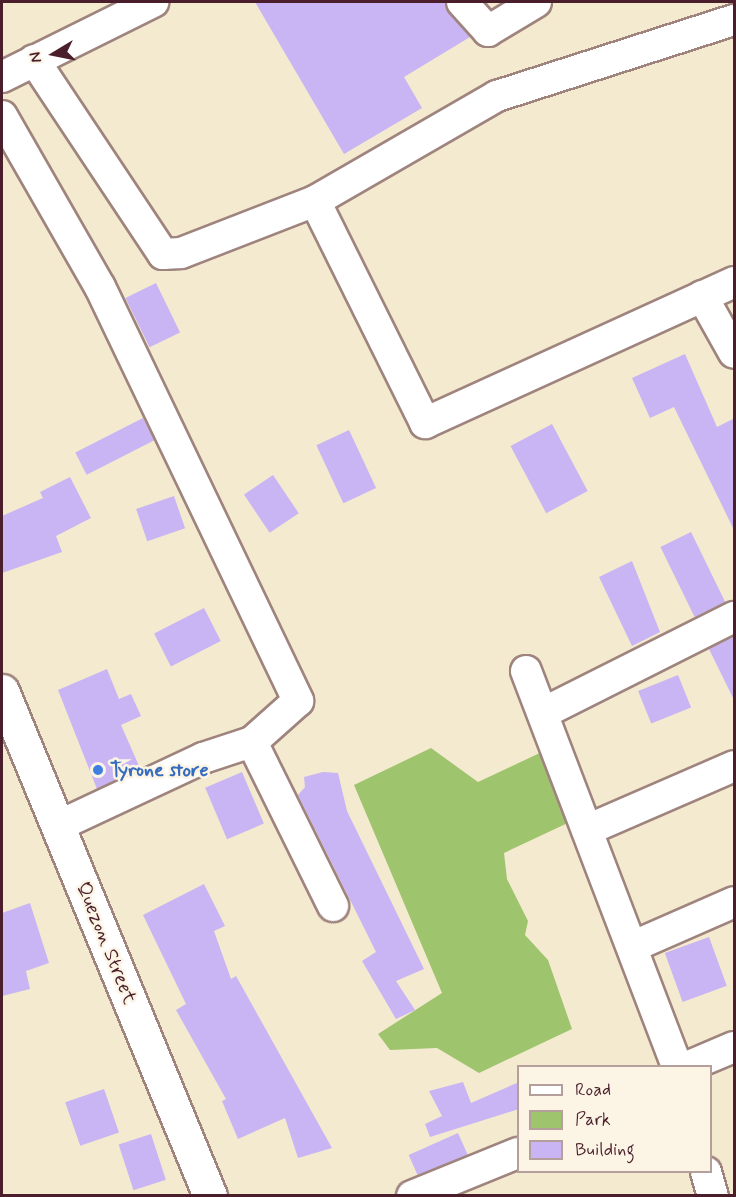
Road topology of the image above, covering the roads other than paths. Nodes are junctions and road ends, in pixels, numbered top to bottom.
1 (153, 2) edge
2 (462, 2) edge
3 (536, 2) edge
4 (735, 20) edge
5 (33, 60) junction
6 (2, 77) edge
7 (2, 116) edge
8 (315, 201) junction
9 (735, 282) edge
10 (702, 296) junction
11 (735, 353) edge
12 (735, 617) edge
13 (526, 671) dead end
14 (2, 691) edge
15 (543, 713) junction
16 (252, 742) junction
17 (735, 766) edge
18 (58, 826) junction
19 (587, 831) junction
20 (735, 902) edge
21 (333, 906) dead end
22 (634, 946) junction
23 (735, 1047) edge
24 (676, 1065) edge
25 (691, 1065) edge
26 (517, 1154) edge
27 (706, 1173) edge
28 (210, 1196) edge
29 (412, 1196) edge
30 (713, 1196) edge

1 - 5 street
2 - 3 street
4 - 8 street
5 - 6 street
5 - 8 street
7 - 16 street
8 - 10 street
9 - 10 street
10 - 11 street
12 - 15 street
13 - 15 street
14 - 18 main road, Quezon Street
15 - 19 street
16 - 18 street
16 - 21 street
17 - 19 street
18 - 28 main road, Quezon Street
19 - 22 street
20 - 22 street
22 - 24 street
23 - 25 street
26 - 29 street
27 - 30 street

